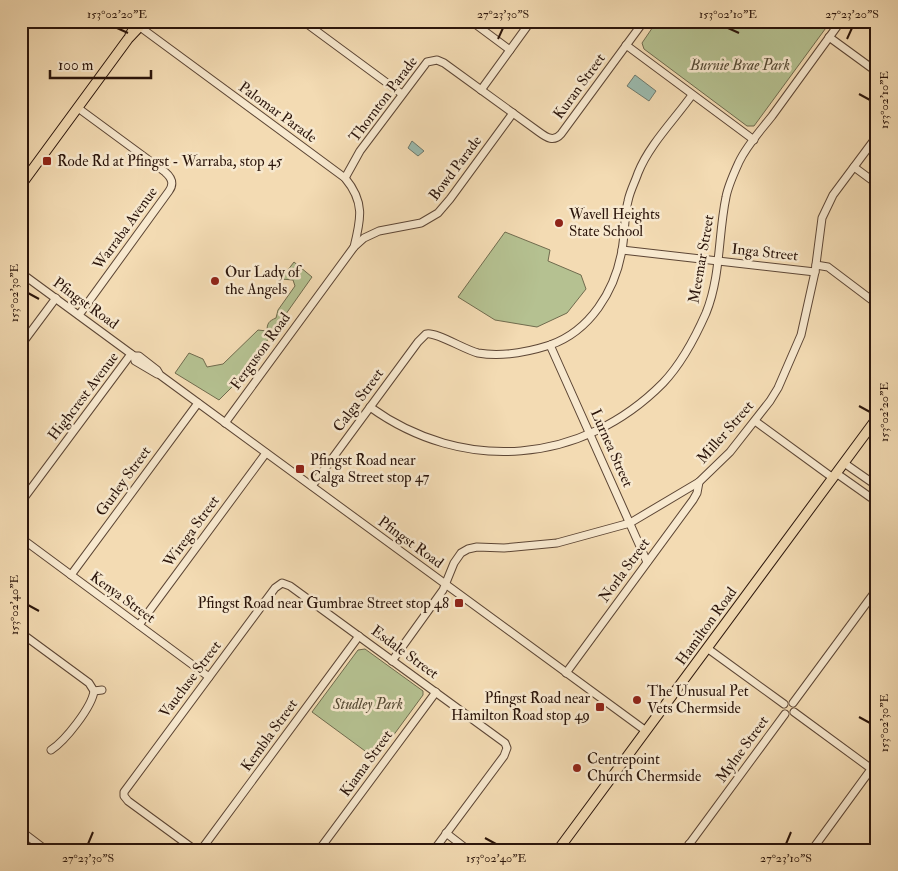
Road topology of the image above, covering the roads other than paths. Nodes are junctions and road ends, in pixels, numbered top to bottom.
1 (303, 21) edge
2 (471, 21) edge
3 (531, 21) edge
4 (644, 21) edge
5 (841, 21) edge
6 (140, 24) edge
7 (829, 37) junction
8 (626, 46) junction
9 (510, 50) junction
10 (877, 72) edge
11 (481, 90) junction
12 (402, 94) junction
13 (692, 95) junction
14 (78, 108) junction
15 (513, 113) junction
16 (877, 136) edge
17 (552, 139) joint
18 (754, 140) junction
19 (854, 167) junction
20 (345, 178) junction
21 (877, 184) edge
22 (21, 185) edge
23 (354, 247) junction
24 (622, 250) junction
25 (718, 261) junction
26 (815, 268) junction
27 (21, 273) edge
28 (56, 298) junction
29 (877, 304) edge
30 (79, 315) junction
31 (21, 345) edge
32 (550, 345) junction
33 (133, 355) junction
34 (198, 403) junction
35 (370, 407) junction
36 (877, 418) edge
37 (755, 421) junction
38 (225, 423) junction
39 (590, 433) junction
40 (266, 453) junction
41 (844, 463) junction
42 (834, 476) junction
43 (700, 482) junction
44 (312, 486) junction
45 (877, 486) edge
46 (21, 502) edge
47 (877, 502) edge
48 (630, 523) junction
49 (21, 538) edge
50 (648, 562) junction
51 (71, 575) junction
52 (282, 583) joint
53 (445, 584) junction
54 (877, 589) edge
55 (139, 625) junction
56 (22, 634) edge
57 (359, 636) junction
58 (707, 648) junction
59 (392, 660) junction
60 (566, 673) junction
61 (209, 677) junction
62 (436, 692) junction
63 (793, 703) junction
64 (784, 704) junction
65 (794, 712) junction
66 (785, 714) junction
67 (646, 731) junction
68 (51, 750) dead end
69 (877, 761) edge
70 (874, 771) edge
71 (21, 832) edge
72 (446, 833) junction
73 (687, 847) edge
74 (46, 850) edge
75 (195, 850) edge
76 (201, 850) edge
77 (319, 850) edge
78 (434, 850) edge
79 (468, 850) edge
80 (558, 850) edge
81 (696, 850) edge
82 (812, 850) edge

1 - 12 street
2 - 9 street
3 - 9 street
4 - 8 street, Kuran Street
5 - 7 street, Meemar Street
6 - 14 main road
6 - 20 street, Palomar Parade
7 - 10 street
7 - 18 street, Meemar Street
8 - 13 street
8 - 17 street, Kuran Street
9 - 11 street
11 - 12 street, Thornton Parade
11 - 15 street, Thornton Parade
12 - 20 street, Thornton Parade
13 - 18 street
13 - 24 street
14 - 22 main road
14 - 30 street, Warraba Avenue
15 - 17 street, Thornton Parade
15 - 23 street, Bowd Parade
16 - 19 street, Miller Street
18 - 25 street, Meemar Street
19 - 21 street
19 - 26 street, Miller Street
20 - 23 street, Palomar Parade
23 - 38 street, Ferguson Road
24 - 25 street, Inga Street
24 - 32 street
25 - 26 street, Inga Street
25 - 39 street, Meemar Street
26 - 29 street, Inga Street
26 - 37 street, Miller Street
27 - 28 street, Pfingst Road
28 - 30 street, Pfingst Road
28 - 31 street
30 - 33 street, Pfingst Road
32 - 35 street, Calga Street
32 - 39 street, Lurnea Street
33 - 34 street, Pfingst Road
33 - 46 street, Highcrest Avenue
34 - 38 street, Pfingst Road
34 - 51 street, Gurley Street
35 - 39 street, Meemar Street
35 - 44 street, Calga Street
36 - 41 main road, Hamilton Road
37 - 42 street
37 - 43 street, Miller Street
38 - 40 street, Pfingst Road
39 - 48 street, Lurnea Street
40 - 44 street, Pfingst Road
40 - 55 street, Wirega Street
41 - 42 main road, Hamilton Road
41 - 45 street
42 - 47 street
42 - 58 main road, Hamilton Road
43 - 48 street, Miller Street
43 - 50 street, Norla Street
44 - 53 street, Pfingst Road
48 - 50 street, Lurnea Street
48 - 53 street, Miller Street
49 - 51 street, Kenya Street
50 - 60 street, Norla Street
51 - 55 street, Kenya Street
52 - 57 street, Esdale Street
52 - 61 street, Vaucluse Street
53 - 59 street, Miller Street
53 - 60 street, Pfingst Road
54 - 63 street
55 - 61 street, Kenya Street
56 - 68 street
57 - 59 street, Esdale Street
57 - 76 street, Kembla Street
58 - 64 street
58 - 67 main road, Hamilton Road
59 - 62 street, Esdale Street
60 - 67 street, Pfingst Road
61 - 75 street, Vaucluse Street
62 - 72 street, Esdale Street
62 - 77 street, Kiama Street
63 - 64 street
63 - 65 street
64 - 66 street
65 - 66 street
65 - 70 street
66 - 73 street, Mylne Street
67 - 80 main road, Hamilton Road
69 - 70 street
70 - 82 street
71 - 74 street
72 - 78 street
72 - 79 street
73 - 81 street

